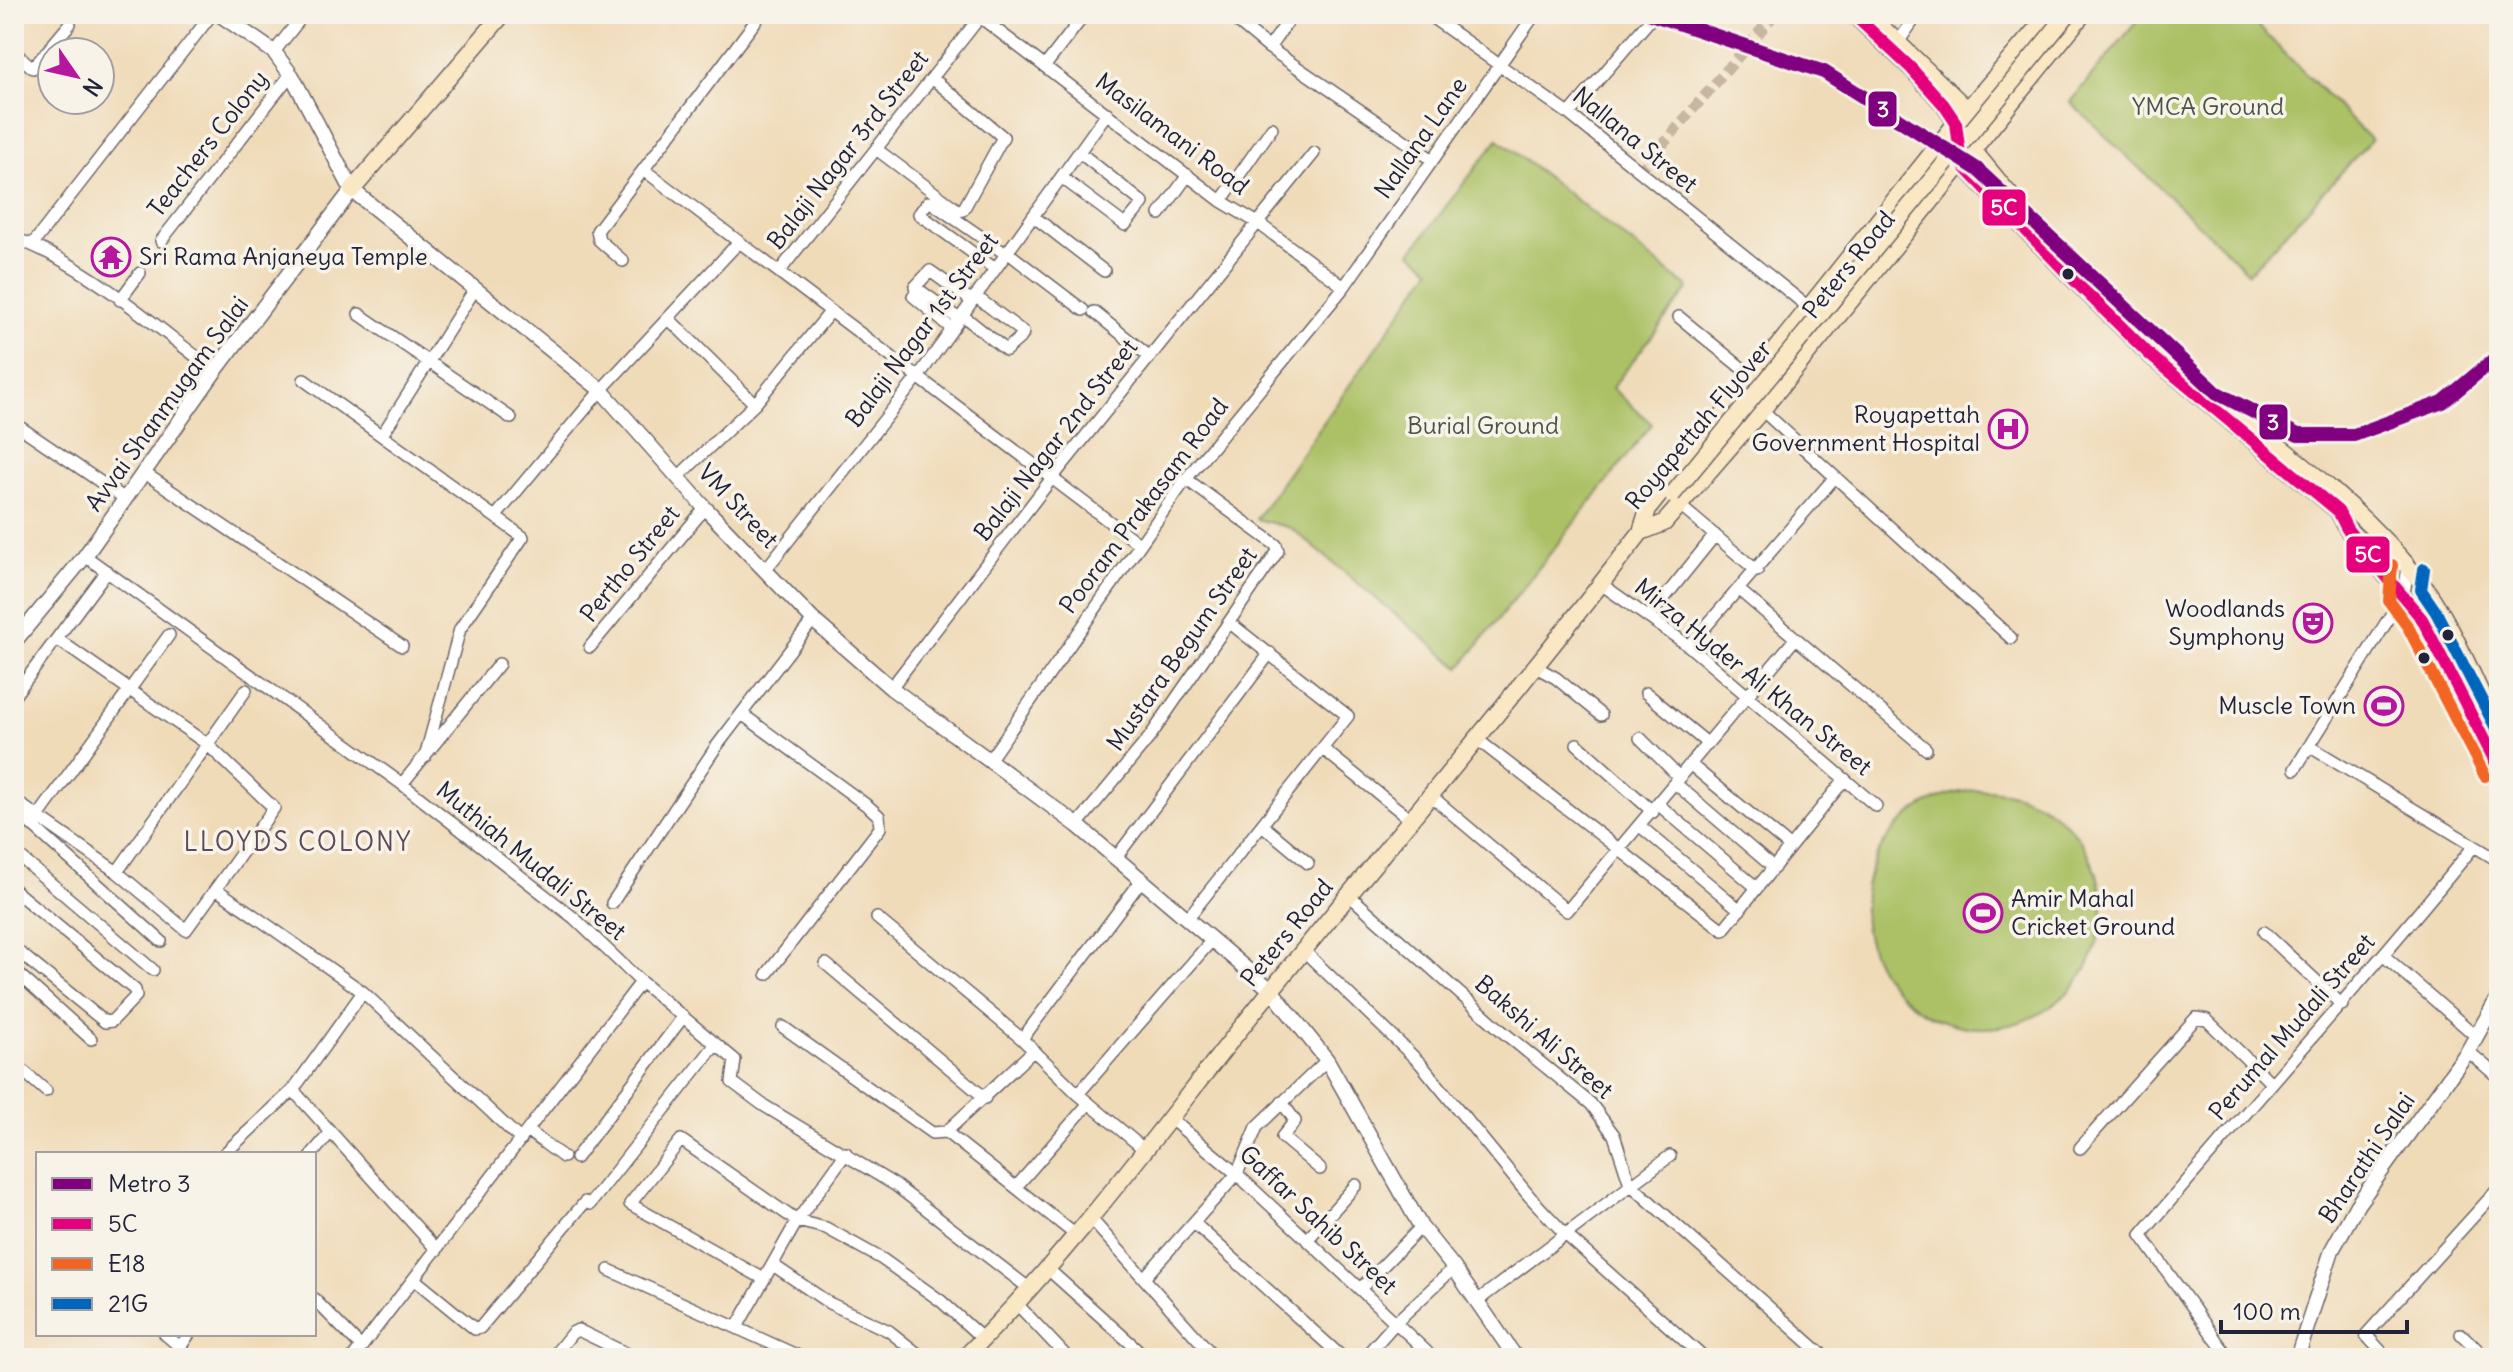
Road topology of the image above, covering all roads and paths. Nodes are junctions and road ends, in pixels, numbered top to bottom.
1 (212, 14) edge
2 (219, 14) edge
3 (304, 14) edge
4 (503, 14) edge
5 (761, 14) edge
6 (1085, 14) edge
7 (1228, 14) edge
8 (1293, 14) edge
9 (1427, 14) edge
10 (1535, 14) edge
11 (1655, 14) edge
12 (1853, 14) edge
13 (1868, 14) edge
14 (1918, 14) edge
15 (2049, 14) edge
16 (2068, 14) edge
17 (2083, 14) edge
18 (978, 16) edge
19 (70, 24) dead end
20 (1895, 46) junction
21 (1269, 48) junction
22 (14, 52) edge
23 (274, 52) junction
24 (1500, 64) junction
25 (1045, 66) junction
26 (291, 74) junction
27 (932, 78) junction
28 (1967, 109) junction
29 (1107, 113) junction
30 (1569, 114) junction
31 (1956, 123) junction
32 (1272, 128) dead end
33 (876, 149) junction
34 (1972, 149) junction
35 (1079, 152) junction
36 (1314, 153) dead end
37 (1433, 160) junction
38 (1961, 163) junction
39 (644, 170) junction
40 (1188, 175) junction
41 (1061, 177) junction
42 (352, 190) junction
43 (1221, 201) junction
44 (1160, 214) dead end
45 (1033, 216) junction
46 (1258, 223) junction
47 (14, 238) edge
48 (161, 241) dead end
49 (739, 242) junction
50 (32, 245) junction
51 (1006, 253) junction
52 (623, 261) dead end
53 (995, 269) junction
54 (1104, 271) dead end
55 (779, 272) junction
56 (140, 273) dead end
57 (1344, 287) junction
58 (475, 289) junction
59 (911, 294) dead end
60 (976, 296) junction
61 (120, 300) junction
62 (1810, 308) junction
63 (831, 311) junction
64 (359, 314) dead end
65 (1679, 317) dead end
66 (669, 319) junction
67 (958, 321) junction
68 (1027, 326) dead end
69 (1830, 327) junction
70 (1150, 357) junction
71 (426, 361) junction
72 (215, 371) junction
73 (918, 377) junction
74 (1754, 378) junction
75 (304, 380) dead end
76 (601, 390) junction
77 (755, 404) junction
78 (1762, 410) junction
79 (511, 418) dead end
80 (14, 423) edge
81 (382, 435) junction
82 (143, 472) junction
83 (679, 476) junction
84 (1835, 477) junction
85 (1052, 478) junction
86 (1186, 479) junction
87 (124, 498) junction
88 (1676, 500) junction
89 (705, 508) junction
90 (496, 516) junction
91 (1641, 532) junction
92 (1715, 535) junction
93 (1139, 544) junction
94 (85, 556) junction
95 (2408, 567) junction
96 (766, 569) junction
97 (107, 571) junction
98 (1757, 571) junction
99 (1601, 584) junction
100 (1739, 590) junction
101 (2404, 594) junction
102 (1649, 617) junction
103 (813, 620) junction
104 (1230, 623) junction
105 (169, 635) dead end
106 (2011, 638) dead end
107 (57, 639) junction
108 (1795, 639) junction
109 (14, 642) edge
110 (402, 646) dead end
111 (1689, 646) junction
112 (590, 647) dead end
113 (1270, 653) junction
114 (499, 664) dead end
115 (1536, 667) junction
116 (891, 688) junction
117 (246, 690) dead end
118 (129, 691) junction
119 (1646, 693) dead end
120 (1747, 695) junction
121 (14, 696) edge
122 (742, 714) junction
123 (1601, 715) dead end
124 (2499, 732) edge
125 (1640, 738) dead end
126 (1478, 740) junction
127 (1707, 743) junction
128 (207, 744) junction
129 (1577, 744) dead end
130 (2309, 746) junction
131 (1323, 749) junction
132 (1926, 749) dead end
133 (425, 757) junction
134 (990, 759) junction
135 (1691, 765) junction
136 (2295, 769) dead end
137 (2499, 769) edge
138 (1845, 779) junction
139 (1678, 781) junction
140 (402, 784) junction
141 (1430, 795) junction
142 (14, 800) edge
143 (1876, 806) dead end
144 (1656, 808) junction
145 (14, 809) edge
146 (37, 818) junction
147 (1410, 819) junction
148 (1077, 825) junction
149 (1262, 825) junction
150 (1640, 826) junction
151 (2474, 846) junction
152 (1790, 847) junction
153 (1619, 850) junction
154 (14, 852) edge
155 (1115, 859) junction
156 (2499, 861) edge
157 (1308, 863) dead end
158 (1774, 868) junction
159 (117, 872) junction
160 (1141, 881) junction
161 (1757, 888) junction
162 (216, 889) junction
163 (14, 890) edge
164 (1349, 895) junction
165 (612, 903) dead end
166 (1740, 910) junction
167 (877, 918) dead end
168 (1187, 919) junction
169 (2264, 932) dead end
170 (1212, 940) junction
171 (161, 941) dead end
172 (15, 949) edge
173 (1304, 951) junction
174 (2384, 956) junction
175 (826, 964) dead end
176 (14, 970) edge
177 (153, 970) dead end
178 (767, 974) dead end
179 (641, 982) junction
180 (1271, 990) junction
181 (363, 992) junction
182 (2499, 996) edge
183 (2342, 1005) junction
184 (683, 1017) junction
185 (783, 1027) dead end
186 (2476, 1036) junction
187 (91, 1039) dead end
188 (1022, 1039) junction
189 (716, 1044) junction
190 (1033, 1051) junction
191 (2468, 1051) junction
192 (1327, 1060) junction
193 (14, 1063) edge
194 (2499, 1078) edge
195 (2270, 1082) junction
196 (293, 1090) junction
197 (46, 1091) dead end
198 (1078, 1094) junction
199 (985, 1098) junction
200 (1282, 1102) junction
201 (1089, 1103) junction
202 (1172, 1120) junction
203 (331, 1132) junction
204 (946, 1132) junction
205 (525, 1136) junction
206 (2080, 1148) dead end
207 (1146, 1151) junction
208 (226, 1152) edge
209 (314, 1152) edge
210 (846, 1153) junction
211 (1670, 1156) dead end
212 (563, 1157) dead end
213 (576, 1158) dead end
214 (1320, 1169) dead end
215 (1237, 1174) junction
216 (1630, 1184) junction
217 (1356, 1185) dead end
218 (1016, 1187) junction
219 (2499, 1188) edge
220 (1091, 1219) junction
221 (797, 1221) junction
222 (1194, 1223) junction
223 (1421, 1227) junction
224 (1564, 1233) junction
225 (1077, 1236) junction
226 (1307, 1240) junction
227 (437, 1250) junction
228 (773, 1265) junction
229 (1454, 1268) junction
230 (1048, 1269) junction
231 (609, 1270) dead end
232 (1144, 1278) junction
233 (414, 1279) junction
234 (764, 1279) junction
235 (1361, 1288) junction
236 (1030, 1289) junction
237 (316, 1301) edge
238 (1477, 1301) junction
239 (1017, 1304) junction
240 (1396, 1322) junction
241 (737, 1327) junction
242 (2461, 1334) dead end
243 (167, 1336) edge
244 (188, 1336) edge
245 (983, 1339) junction
246 (180, 1347) junction
247 (361, 1347) junction
248 (14, 1354) edge
249 (969, 1356) edge
250 (24, 1358) edge
251 (173, 1358) edge
252 (353, 1358) edge
253 (552, 1358) edge
254 (636, 1358) edge
255 (803, 1358) edge
256 (923, 1358) edge
257 (1068, 1358) edge
258 (1147, 1358) edge
259 (1215, 1358) edge
260 (1343, 1358) edge
261 (1364, 1358) edge
262 (1425, 1358) edge
263 (1516, 1358) edge
264 (1704, 1358) edge
265 (1826, 1358) edge
266 (2229, 1358) edge
267 (2297, 1358) edge
268 (2387, 1358) edge
269 (2486, 1358) edge

1 - 50 street
2 - 23 street, VM Street
3 - 23 street
4 - 42 main road
5 - 39 street
6 - 25 street
7 - 21 street
8 - 21 street
9 - 24 street, Nallana Street
10 - 24 street, Nallana Lane
11 - 30 street
12 - 20 main road
13 - 20 main road
14 - 20 street
15 - 28 main road, Peters Road
16 - 88 main road, Royapettah Flyover, bridge
17 - 34 main road, Peters Road
18 - 25 street, Masilamani Road
18 - 27 street, Balaji Nagar 3rd Street
19 - 22 street
20 - 28 main road
20 - 31 main road
21 - 37 street
23 - 26 street, VM Street
24 - 30 street, Nallana Street
24 - 37 street, Nallana Lane
25 - 29 street, Masilamani Road
26 - 42 street, VM Street
26 - 48 street, Teachers Colony
27 - 33 street, Balaji Nagar 3rd Street
27 - 33 street
28 - 31 main road, Peters Road
28 - 34 main road
29 - 35 street, Balaji Nagar 1st Street
29 - 40 street, Masilamani Road
30 - 62 street, Nallana Street
31 - 38 main road
31 - 62 main road, Peters Road
32 - 43 street
33 - 55 street, Balaji Nagar 3rd Street
34 - 38 main road, Peters Road
34 - 95 main road
35 - 41 street, Balaji Nagar 1st Street
35 - 41 street
36 - 46 street, Balaji Nagar 2nd Street
37 - 57 street, Nallana Lane
38 - 69 main road, Peters Road
38 - 101 main road
39 - 49 street
39 - 52 street
40 - 43 street, Masilamani Road
40 - 44 street
41 - 45 street, Balaji Nagar 1st Street
42 - 58 street, VM Street
42 - 72 street, Avvai Shanmugam Salai
43 - 46 street, Masilamani Road
45 - 51 street, Balaji Nagar 1st Street
45 - 54 street
46 - 57 street, Masilamani Road
46 - 70 street, Balaji Nagar 2nd Street
47 - 50 street
49 - 55 street
49 - 66 street
50 - 61 street
51 - 53 street, Balaji Nagar 1st Street
51 - 53 street
51 - 70 street
53 - 60 street, Balaji Nagar 1st Street
55 - 63 street
56 - 61 street
57 - 86 street, Pooram Prakasam Road
58 - 71 street
58 - 76 street, VM Street
59 - 67 street
60 - 67 street, Balaji Nagar 1st Street
60 - 67 street
60 - 67 street
60 - 68 street
61 - 72 street
62 - 69 street, Nallana Street
62 - 74 main road, Peters Road
63 - 73 street
63 - 77 street
64 - 71 street
65 - 74 street
66 - 76 street
66 - 77 street
67 - 73 street, Balaji Nagar 1st Street
69 - 78 main road, Peters Road
70 - 85 street, Balaji Nagar 2nd Street
71 - 79 street
71 - 81 street
72 - 82 street, Avvai Shanmugam Salai
73 - 85 street
73 - 96 street, Balaji Nagar 1st Street
74 - 91 main road, Peters Road
75 - 81 street
76 - 83 street, VM Street
76 - 90 street
77 - 83 street
78 - 84 street
78 - 88 main road, Peters Road
80 - 87 street
81 - 90 street
82 - 87 street, Avvai Shanmugam Salai
82 - 110 street
83 - 89 street, VM Street
84 - 98 street
84 - 106 street
85 - 93 street
85 - 116 street, Balaji Nagar 2nd Street
86 - 93 street, Pooram Prakasam Road
86 - 104 street, Mustara Begum Street
87 - 94 street, Avvai Shanmugam Salai
88 - 91 main road, Royapettah Flyover
88 - 92 street
89 - 96 street, VM Street
89 - 112 street, Pertho Street
90 - 133 street
91 - 99 main road, Peters Road
92 - 98 street
92 - 102 street
93 - 134 street, Pooram Prakasam Road
94 - 97 street, Muthiah Mudali Street
94 - 109 street, Avvai Shanmugam Salai
95 - 101 street
95 - 124 main road
96 - 103 street, VM Street
97 - 107 street
97 - 140 street, Muthiah Mudali Street
98 - 100 street
99 - 102 street, Mirza Hyder Ali Khan Street
99 - 115 main road, Peters Road
100 - 108 street
100 - 111 street
101 - 130 street
101 - 137 main road
102 - 111 street, Mirza Hyder Ali Khan Street
103 - 116 street, VM Street
103 - 122 street
104 - 113 street
104 - 148 street, Mustara Begum Street
105 - 118 street
107 - 118 street
107 - 121 street
108 - 120 street
108 - 132 street
111 - 120 street, Mirza Hyder Ali Khan Street
113 - 131 street
113 - 155 street
114 - 133 street
115 - 123 street
115 - 126 main road, Peters Road
116 - 134 street, VM Street
117 - 128 street
118 - 128 street
118 - 146 street
119 - 127 street
120 - 127 street
120 - 138 street, Mirza Hyder Ali Khan Street
122 - 165 street
122 - 178 street
125 - 139 street
126 - 141 main road, Peters Road
126 - 153 street
127 - 135 street
128 - 159 street
128 - 162 street
129 - 144 street
130 - 136 street
130 - 151 street
131 - 147 street
131 - 149 street
133 - 140 street
134 - 148 street, VM Street
135 - 139 street
135 - 152 street
138 - 143 street, Mirza Hyder Ali Khan Street
138 - 152 street
139 - 144 street
139 - 158 street
140 - 179 street, Muthiah Mudali Street
141 - 147 main road, Peters Road
141 - 153 street
142 - 146 street
144 - 150 street
144 - 161 street
145 - 171 street
146 - 159 street
147 - 164 main road, Peters Road
148 - 155 street, VM Street
149 - 157 street
149 - 168 street
150 - 153 street
150 - 166 street
151 - 156 street
151 - 174 street, Perumal Mudali Street
152 - 158 street
153 - 166 street
154 - 177 street
155 - 160 street, VM Street
158 - 161 street
159 - 162 street
160 - 168 street, VM Street
160 - 188 street
161 - 166 street
162 - 181 street
163 - 172 street
164 - 173 main road, Peters Road
164 - 216 street, Bakshi Ali Street
167 - 188 street
168 - 170 street, VM Street
169 - 183 street
170 - 180 street, VM Street
170 - 198 street
173 - 180 main road, Peters Road
173 - 224 street
174 - 183 street, Perumal Mudali Street
174 - 186 street
175 - 199 street
176 - 187 street
179 - 184 street, Muthiah Mudali Street
179 - 205 street
180 - 192 street, VM Street
180 - 202 main road, Peters Road
181 - 196 street
181 - 205 street
182 - 186 street, Bharathi Salai
183 - 195 street, Perumal Mudali Street
184 - 189 street, Muthiah Mudali Street
184 - 213 street
185 - 204 street
186 - 191 street, Bharathi Salai
188 - 190 street
189 - 210 street, Muthiah Mudali Street
189 - 233 street
190 - 198 street
190 - 199 street
191 - 194 street
191 - 267 street, Bharathi Salai
192 - 200 street
192 - 223 street, VM Street
193 - 197 street
195 - 206 street
195 - 266 street, Perumal Mudali Street
196 - 203 street
196 - 208 street
198 - 201 street
199 - 204 street
200 - 214 street
200 - 215 street
201 - 207 street
201 - 218 street
202 - 207 main road, Peters Road
202 - 215 street, Gaffar Sahib Street
203 - 209 street
203 - 227 street
204 - 218 street
205 - 212 street
205 - 227 street
207 - 220 main road, Peters Road
210 - 221 street
210 - 236 street
211 - 216 street
215 - 222 street
215 - 226 street, Gaffar Sahib Street
216 - 224 street
216 - 265 street
217 - 226 street
218 - 225 street
219 - 268 street
220 - 225 main road, Peters Road
220 - 232 street
221 - 228 street
221 - 234 street
221 - 245 street
222 - 232 street
222 - 260 street
223 - 229 street, VM Street
223 - 235 street
224 - 238 street
224 - 264 street
225 - 230 main road, Peters Road
226 - 235 street, Gaffar Sahib Street
227 - 233 street
228 - 234 street
228 - 256 street
229 - 238 street, VM Street
229 - 240 street
230 - 236 main road, Peters Road
230 - 258 street
231 - 241 street
232 - 259 street
233 - 247 street
234 - 241 street
235 - 240 street, Gaffar Sahib Street
236 - 239 main road, Peters Road
237 - 247 street
238 - 263 street, VM Street
239 - 245 main road, Peters Road
239 - 257 street
240 - 261 street
240 - 262 street, Gaffar Sahib Street
241 - 255 street
242 - 269 street
243 - 246 street
244 - 246 street
245 - 249 main road, Peters Road
246 - 251 street
247 - 252 street
248 - 250 main road
253 - 254 street

